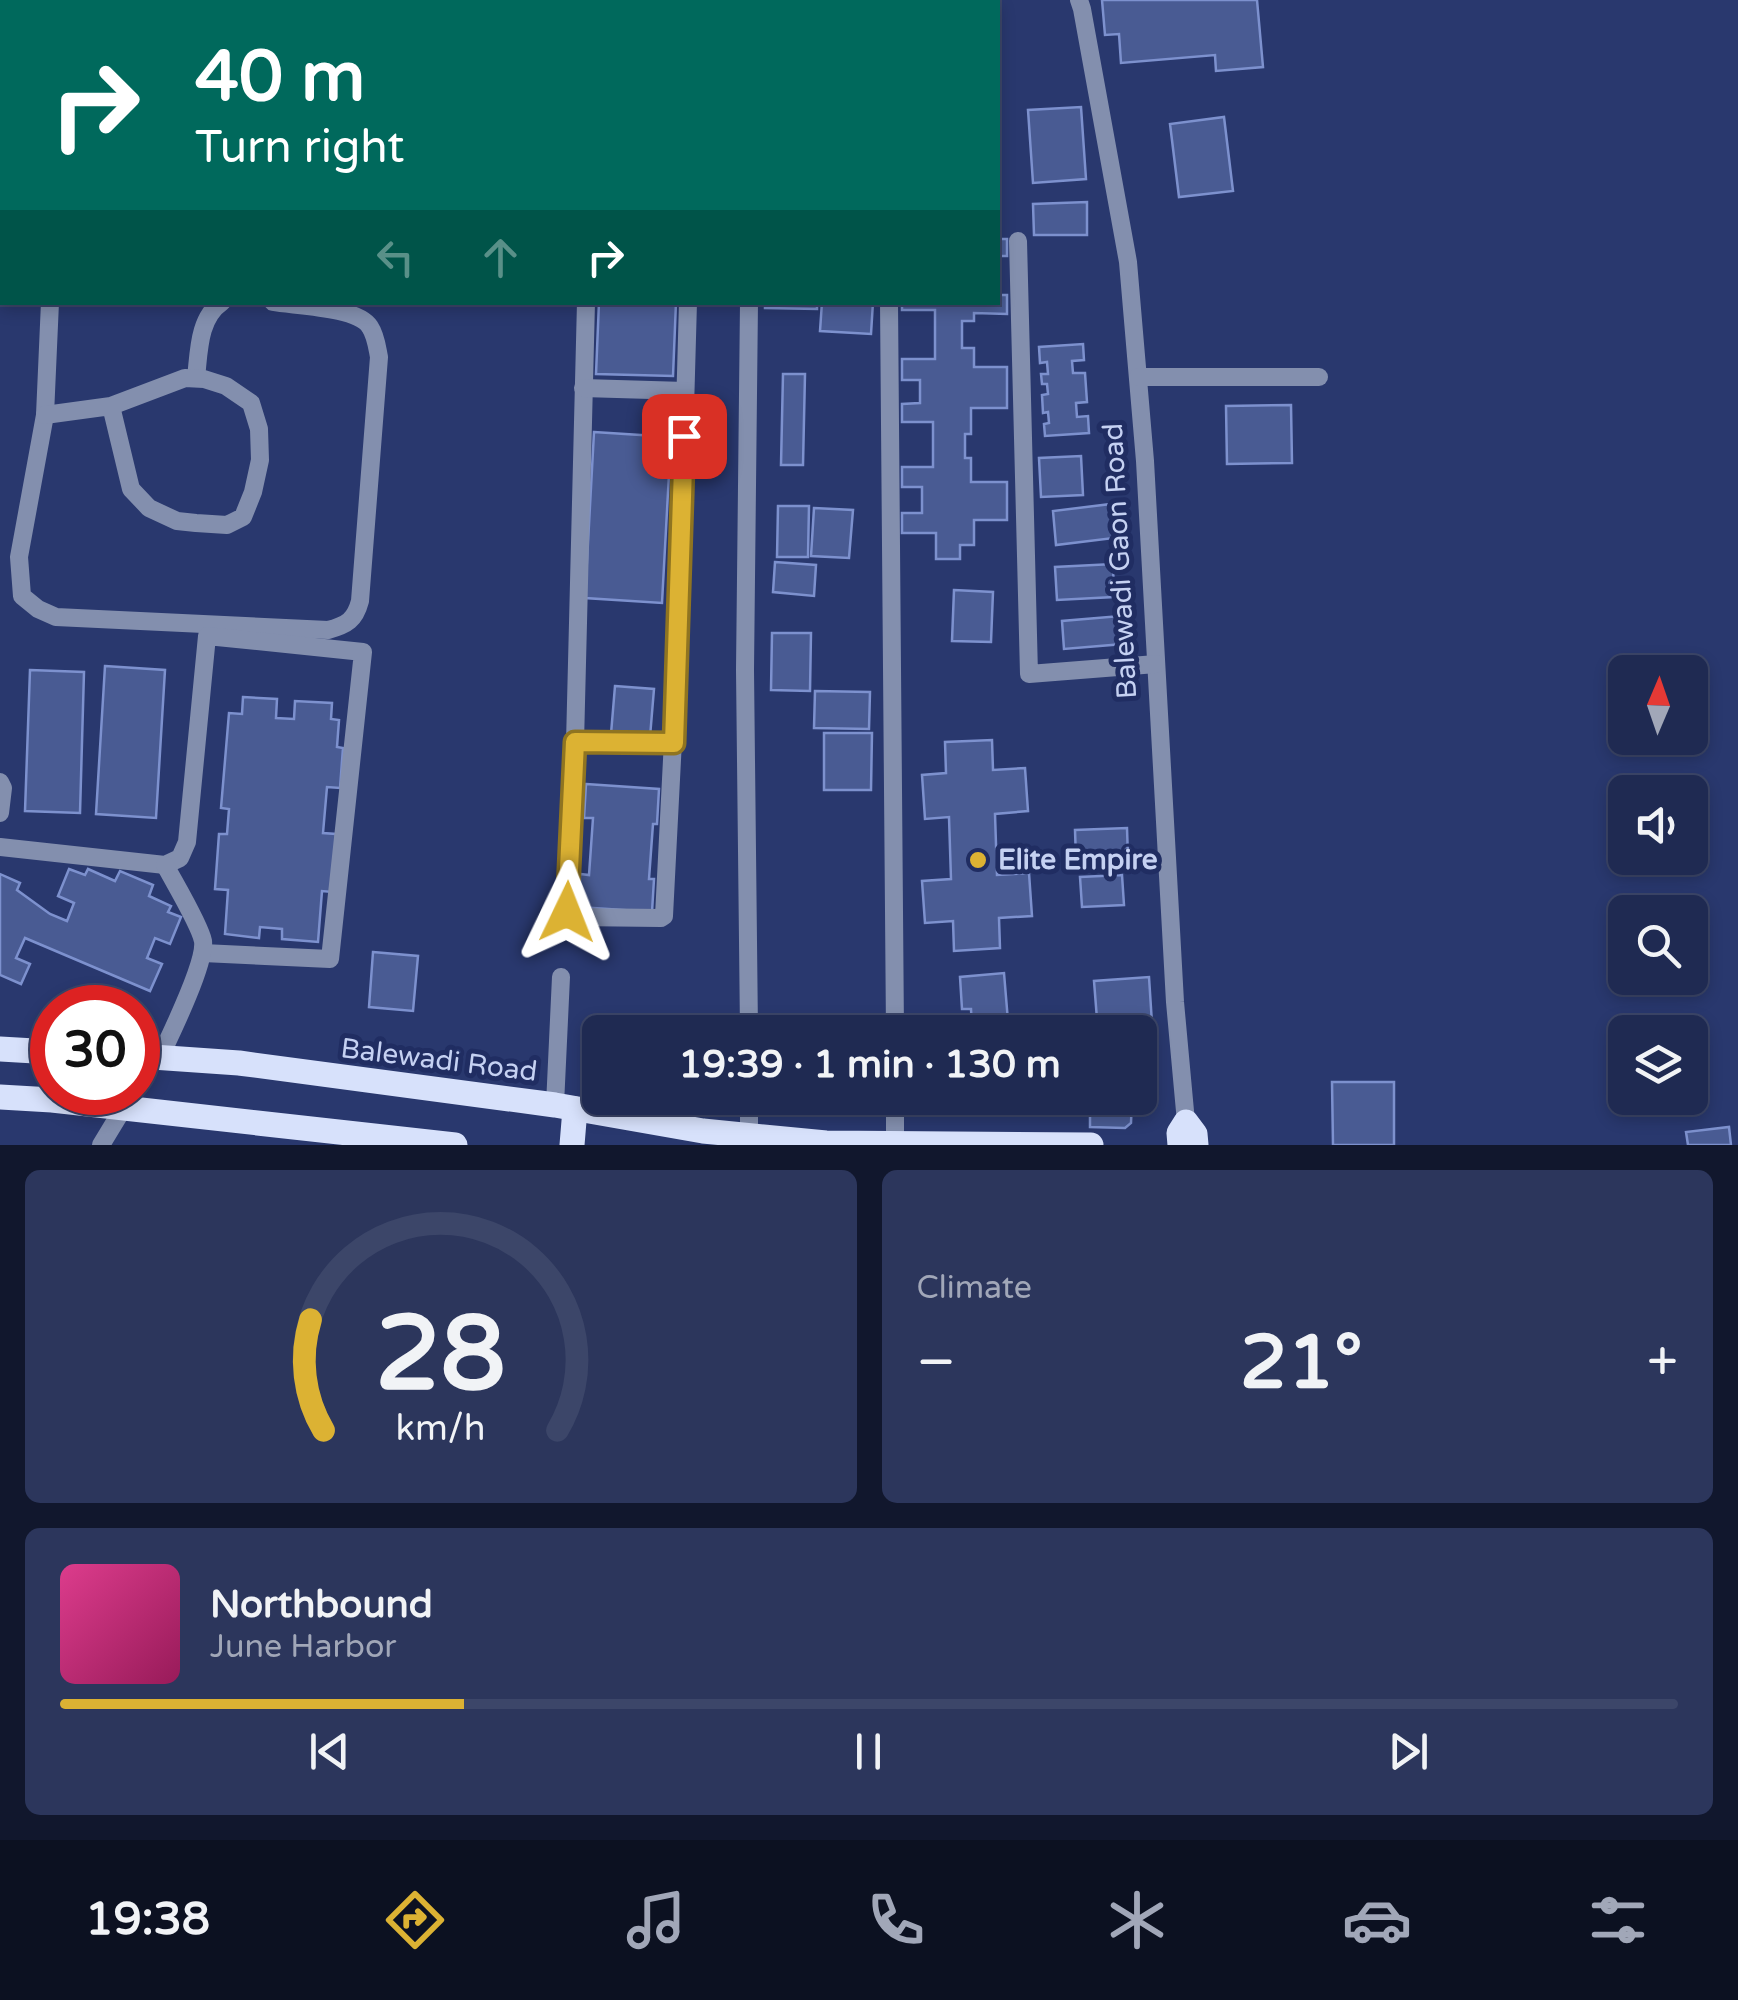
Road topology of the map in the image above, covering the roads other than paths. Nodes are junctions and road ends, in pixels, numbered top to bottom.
1 (1078, 0) edge
2 (1018, 240) dead end
3 (50, 305) edge
4 (218, 305) edge
5 (293, 305) edge
6 (586, 305) edge
7 (688, 305) edge
8 (750, 305) edge
9 (889, 305) edge
10 (1319, 377) dead end
11 (196, 378) junction
12 (1138, 378) junction
13 (583, 388) junction
14 (685, 391) junction
15 (110, 406) junction
16 (45, 416) junction
17 (1156, 664) junction
18 (575, 742) junction
19 (674, 743) junction
20 (0, 782) edge
21 (0, 813) edge
22 (0, 846) edge
23 (165, 865) junction
24 (203, 953) junction
25 (561, 977) dead end
26 (748, 1015) edge
27 (895, 1015) edge
28 (160, 1043) edge
29 (0, 1049) edge
30 (30, 1051) edge
31 (160, 1058) edge
32 (0, 1097) edge
33 (30, 1099) edge
34 (565, 1107) junction
35 (160, 1112) edge
36 (120, 1115) edge
37 (749, 1115) edge
38 (895, 1115) edge
39 (750, 1135) junction
40 (1188, 1138) edge
41 (896, 1143) edge
42 (1052, 1144) edge
43 (101, 1145) edge
44 (455, 1145) edge
45 (572, 1145) edge
46 (1090, 1145) edge

1 - 12 street, Balewadi Gaon Road
2 - 17 street
3 - 16 street
4 - 11 street
5 - 16 street
6 - 13 street
7 - 14 street
8 - 26 street
9 - 27 street
10 - 12 street
11 - 15 street
11 - 15 street
12 - 17 street, Balewadi Gaon Road
13 - 14 street
13 - 18 street
14 - 19 street
15 - 16 street
17 - 40 street, Balewadi Gaon Road
18 - 19 street
18 - 19 street
20 - 21 street
22 - 23 street
23 - 24 street
23 - 24 street
24 - 28 street
25 - 34 street
29 - 30 main road
31 - 34 main road, Balewadi Road
32 - 33 main road
34 - 39 main road, Balewadi Road
34 - 45 main road
35 - 44 main road
36 - 43 street
37 - 39 street
38 - 41 street
39 - 41 main road, Balewadi Road
41 - 42 main road, Balewadi Road
42 - 46 main road, Balewadi Road

